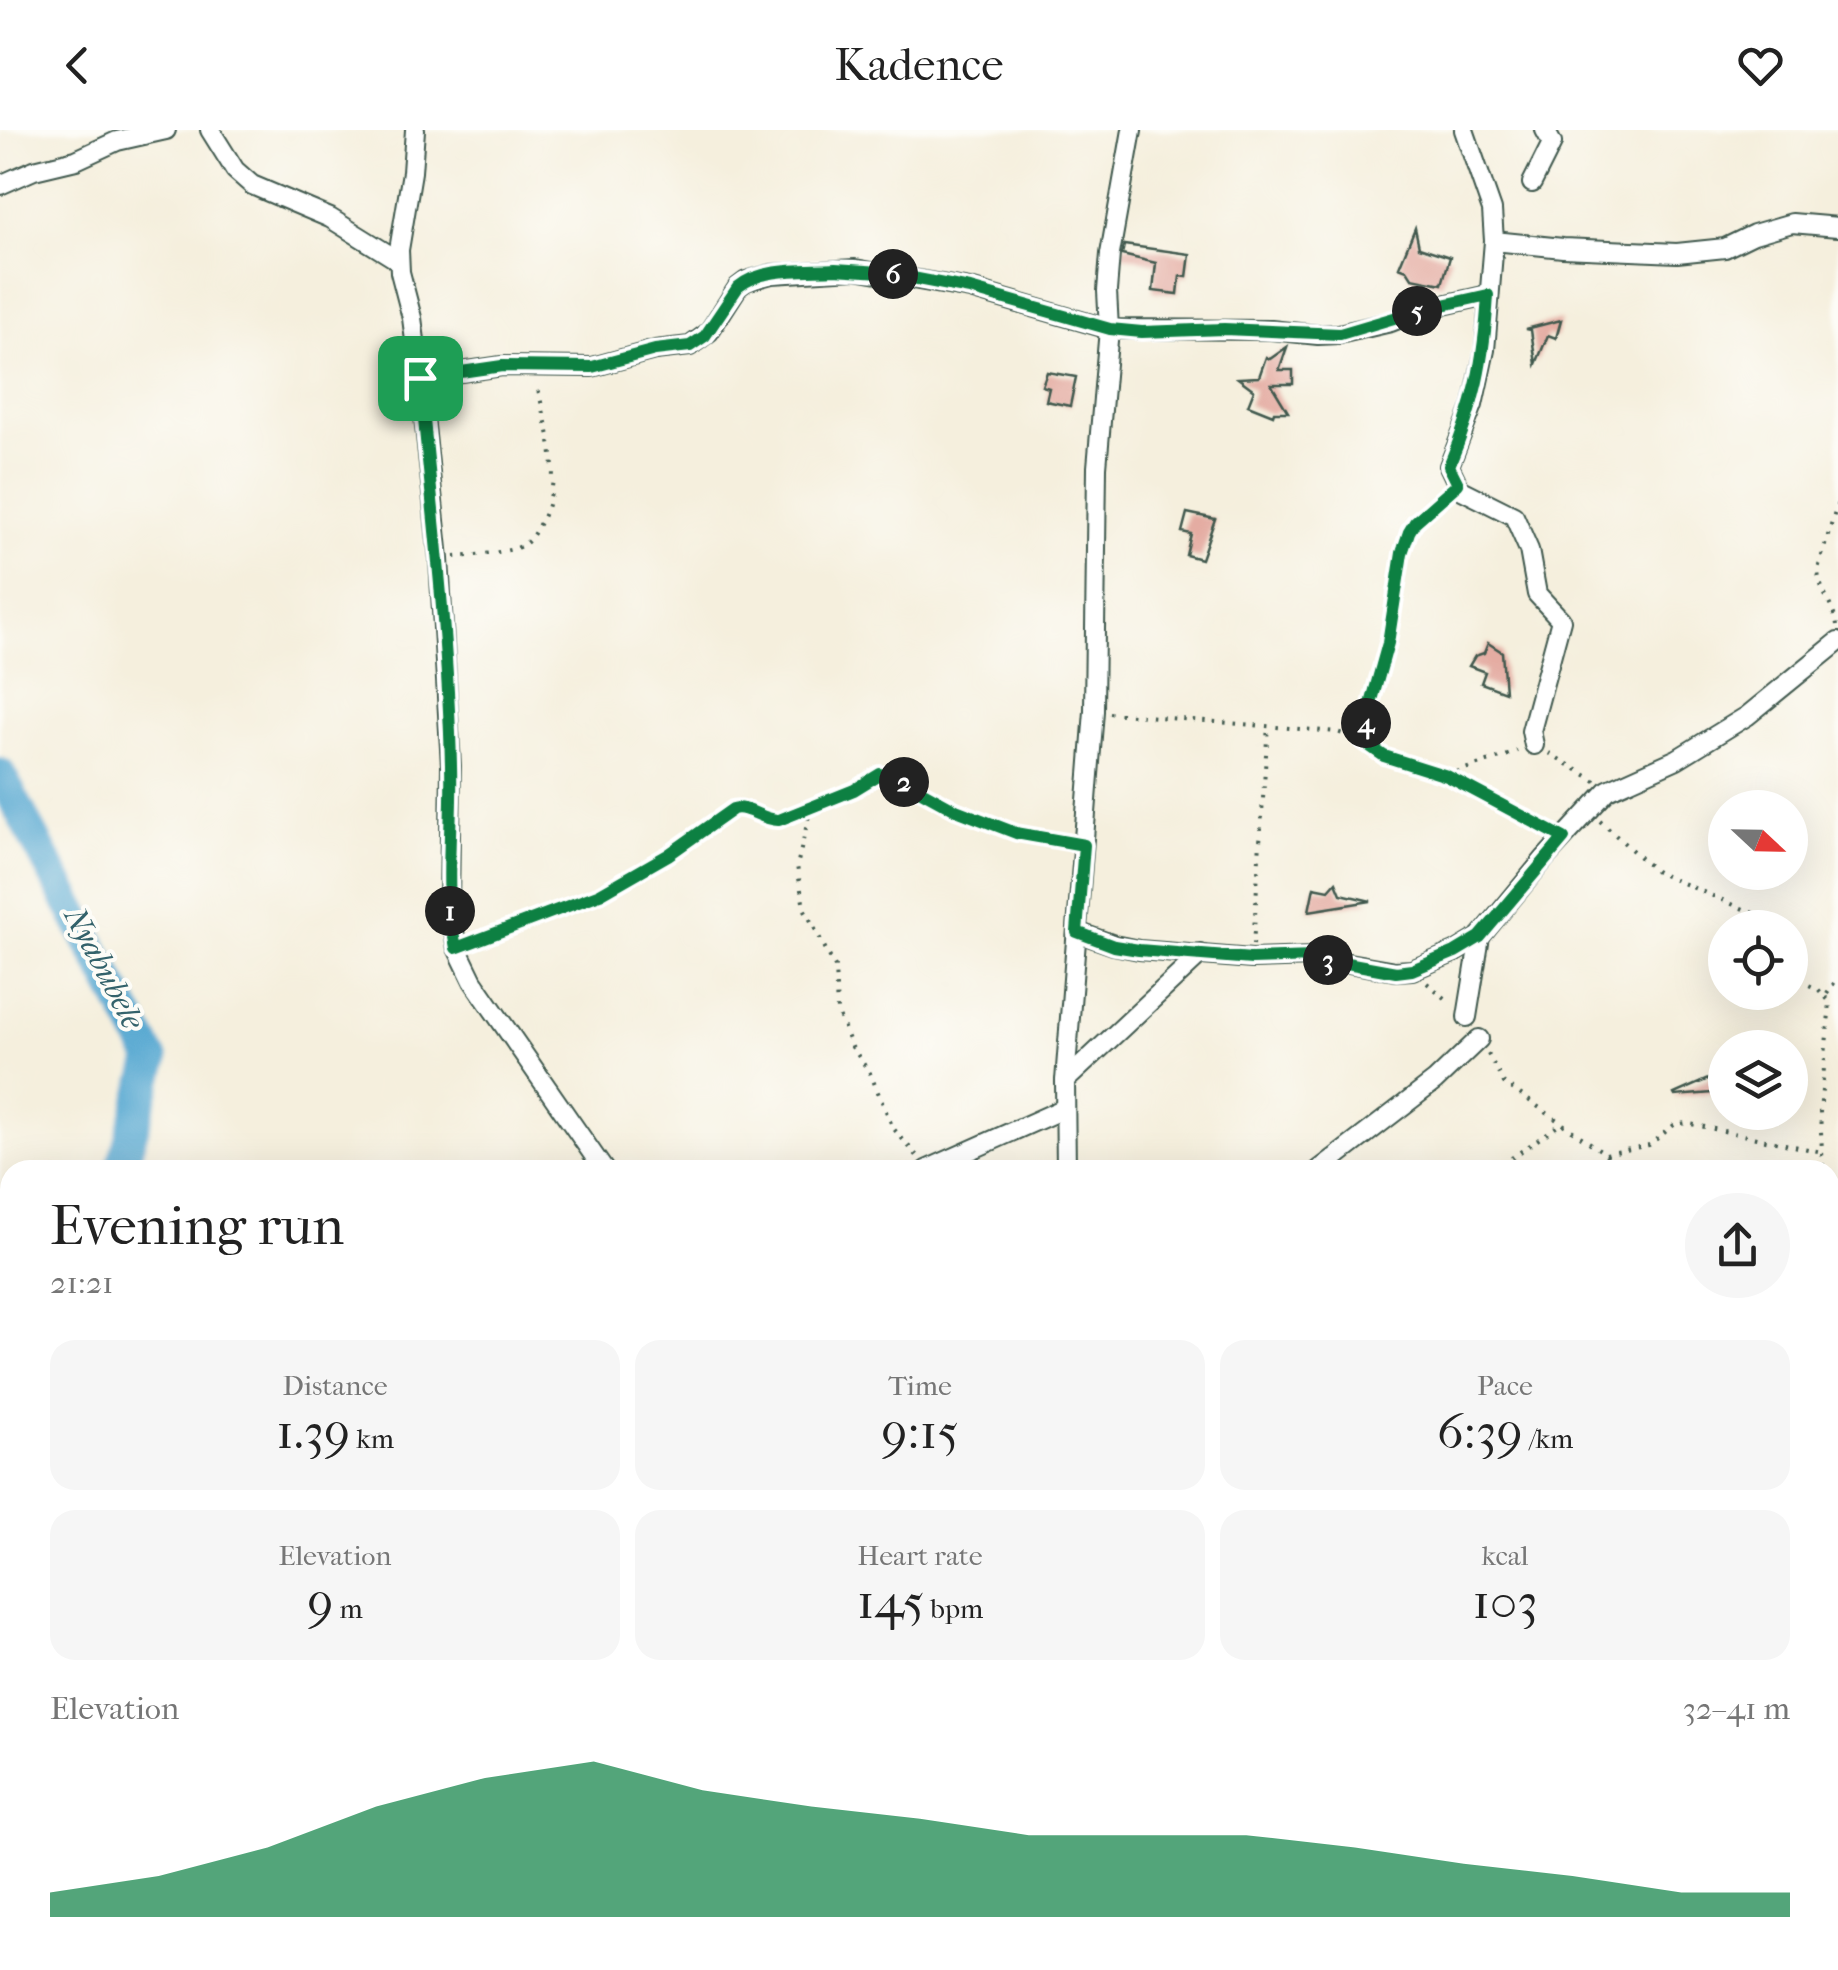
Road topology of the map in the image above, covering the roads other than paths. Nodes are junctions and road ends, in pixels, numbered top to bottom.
1 (166, 130) edge
2 (210, 130) edge
3 (415, 130) edge
4 (1132, 130) edge
5 (1464, 130) edge
6 (1545, 130) edge
7 (1532, 183) dead end
8 (0, 185) edge
9 (1838, 227) edge
10 (1494, 241) junction
11 (399, 261) junction
12 (1488, 295) junction
13 (1110, 329) junction
14 (420, 378) junction
15 (1836, 643) edge
16 (1534, 745) dead end
17 (1077, 932) junction
18 (1480, 937) junction
19 (1201, 954) junction
20 (1467, 1017) road end
21 (1479, 1039) road end
22 (1064, 1080) junction
23 (1065, 1108) junction
24 (597, 1160) edge
25 (949, 1160) edge
26 (1066, 1160) edge
27 (1332, 1160) edge

1 - 8 street
2 - 11 street
3 - 11 street
4 - 13 street
5 - 10 street
6 - 7 street
9 - 10 street
10 - 12 street
11 - 14 street
12 - 13 street
12 - 16 street
13 - 14 street
13 - 17 street
14 - 24 street
15 - 18 street
17 - 19 street
17 - 22 street
18 - 19 street
18 - 20 street
19 - 22 street
21 - 27 street
22 - 23 street
23 - 25 street
23 - 26 street

